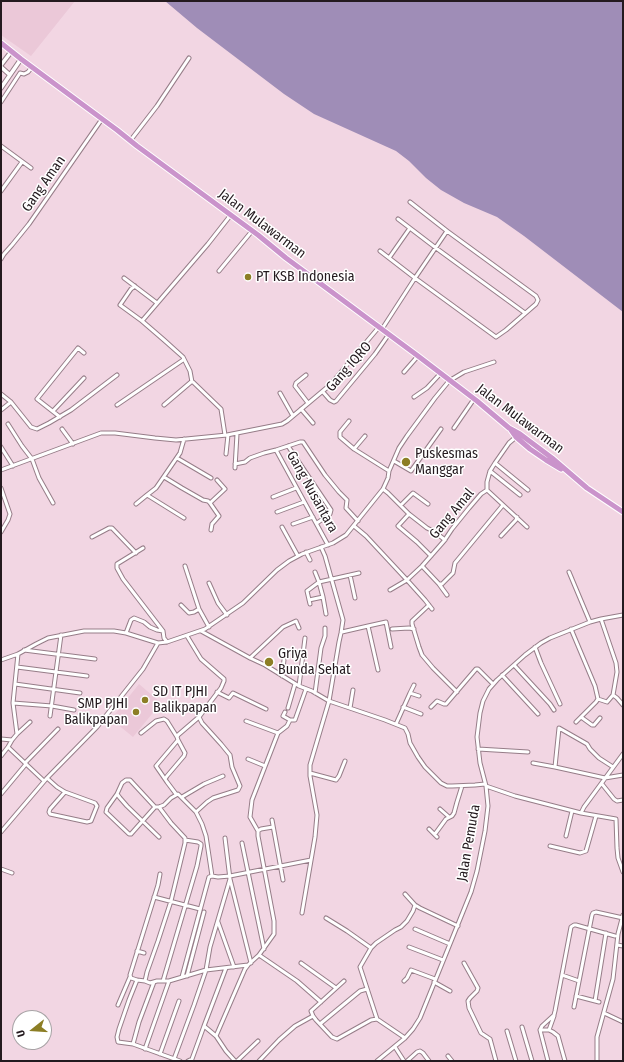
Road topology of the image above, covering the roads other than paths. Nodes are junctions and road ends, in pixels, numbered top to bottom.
1 (1, 43) edge
2 (11, 52) junction
3 (189, 58) dead end
4 (21, 59) junction
5 (1, 66) edge
6 (32, 67) junction
7 (10, 75) junction
8 (1, 88) edge
9 (1, 102) edge
10 (102, 119) junction
11 (130, 140) junction
12 (2, 147) edge
13 (1, 151) edge
14 (22, 162) junction
15 (31, 168) dead end
16 (1, 191) edge
17 (410, 202) dead end
18 (230, 216) junction
19 (398, 219) dead end
20 (410, 228) junction
21 (252, 230) junction
22 (446, 232) junction
23 (436, 248) junction
24 (380, 251) dead end
25 (389, 258) junction
26 (1, 259) edge
27 (219, 271) dead end
28 (124, 278) dead end
29 (415, 278) junction
30 (135, 286) junction
31 (157, 303) junction
32 (526, 313) junction
33 (142, 321) junction
34 (381, 328) junction
35 (390, 334) junction
36 (84, 353) dead end
37 (418, 356) junction
38 (183, 360) junction
39 (494, 362) dead end
40 (404, 372) dead end
41 (440, 374) junction
42 (306, 375) dead end
43 (117, 376) dead end
44 (84, 378) dead end
45 (450, 381) junction
46 (192, 382) junction
47 (323, 392) junction
48 (280, 393) dead end
49 (1, 394) edge
50 (414, 397) dead end
51 (474, 399) junction
52 (11, 402) junction
53 (308, 403) junction
54 (164, 405) dead end
55 (117, 406) dead end
56 (301, 409) junction
57 (1, 410) edge
58 (53, 411) junction
59 (60, 416) junction
60 (293, 416) junction
61 (349, 421) dead end
62 (313, 423) dead end
63 (8, 424) dead end
64 (454, 428) dead end
65 (509, 428) junction
66 (62, 429) dead end
67 (441, 429) dead end
68 (237, 434) junction
69 (226, 435) junction
70 (365, 436) dead end
71 (516, 437) junction
72 (184, 439) junction
73 (73, 444) junction
74 (288, 446) junction
75 (1, 447) edge
76 (532, 447) junction
77 (354, 449) junction
78 (276, 450) junction
79 (226, 454) dead end
80 (177, 458) junction
81 (32, 459) junction
82 (394, 461) junction
83 (495, 463) junction
84 (13, 466) junction
85 (1, 470) edge
86 (389, 471) junction
87 (490, 471) junction
88 (164, 477) junction
89 (211, 478) dead end
90 (217, 480) dead end
91 (1, 488) edge
92 (296, 488) junction
93 (383, 490) junction
94 (487, 490) junction
95 (528, 490) dead end
96 (2, 494) edge
97 (147, 495) junction
98 (520, 496) dead end
99 (273, 497) dead end
100 (304, 502) junction
101 (53, 503) dead end
102 (210, 503) junction
103 (136, 504) dead end
104 (428, 504) dead end
105 (503, 505) junction
106 (401, 506) junction
107 (277, 512) dead end
108 (623, 512) edge
109 (409, 514) junction
110 (312, 517) junction
111 (517, 517) junction
112 (184, 518) dead end
113 (358, 521) junction
114 (317, 523) junction
115 (293, 524) dead end
116 (354, 526) junction
117 (527, 527) dead end
118 (282, 528) dead end
119 (211, 530) dead end
120 (1, 532) edge
121 (501, 536) dead end
122 (92, 537) dead end
123 (445, 540) junction
124 (328, 545) junction
125 (321, 547) junction
126 (143, 548) dead end
127 (306, 552) junction
128 (136, 553) junction
129 (298, 556) junction
130 (431, 556) junction
131 (310, 560) dead end
132 (185, 566) dead end
133 (422, 566) junction
134 (315, 572) dead end
135 (569, 572) dead end
136 (359, 573) dead end
137 (350, 575) junction
138 (331, 579) junction
139 (407, 580) junction
140 (319, 582) junction
141 (209, 583) dead end
142 (439, 584) junction
143 (390, 590) dead end
144 (447, 595) dead end
145 (323, 598) junction
146 (355, 598) dead end
147 (309, 600) junction
148 (310, 604) dead end
149 (181, 605) dead end
150 (428, 605) junction
151 (199, 609) junction
152 (432, 609) dead end
153 (326, 614) dead end
154 (227, 615) junction
155 (623, 615) edge
156 (601, 619) junction
157 (590, 622) junction
158 (368, 626) junction
159 (208, 627) junction
160 (299, 628) dead end
161 (326, 628) dead end
162 (392, 629) dead end
163 (414, 629) junction
164 (571, 629) junction
165 (163, 631) junction
166 (201, 631) junction
167 (342, 632) junction
168 (126, 633) junction
169 (61, 636) junction
170 (187, 636) junction
171 (305, 638) dead end
172 (167, 642) junction
173 (158, 643) junction
174 (392, 647) dead end
175 (535, 648) junction
176 (24, 650) junction
177 (18, 654) junction
178 (59, 654) junction
179 (250, 658) junction
180 (95, 659) dead end
181 (1, 660) edge
182 (284, 660) dead end
183 (514, 665) junction
184 (17, 667) junction
185 (378, 670) dead end
186 (56, 672) junction
187 (502, 675) junction
188 (87, 676) dead end
189 (282, 676) junction
190 (15, 684) junction
191 (493, 684) junction
192 (297, 685) junction
193 (414, 685) dead end
194 (54, 689) junction
195 (306, 689) junction
196 (353, 690) dead end
197 (218, 692) junction
198 (457, 692) junction
199 (80, 693) dead end
200 (410, 693) junction
201 (315, 694) junction
202 (613, 695) junction
203 (419, 696) dead end
204 (598, 698) junction
205 (329, 701) junction
206 (13, 703) junction
207 (560, 704) dead end
208 (623, 705) edge
209 (52, 706) junction
210 (403, 707) junction
211 (431, 707) dead end
212 (288, 708) dead end
213 (350, 708) junction
214 (266, 709) dead end
215 (74, 710) dead end
216 (554, 710) dead end
217 (285, 712) dead end
218 (421, 714) dead end
219 (538, 714) dead end
220 (50, 716) dead end
221 (199, 717) junction
222 (581, 717) junction
223 (600, 718) dead end
224 (246, 720) dead end
225 (290, 720) junction
226 (30, 722) dead end
227 (576, 722) dead end
228 (396, 724) junction
229 (58, 729) dead end
230 (278, 732) junction
231 (141, 733) dead end
232 (17, 734) junction
233 (177, 738) junction
234 (1, 740) edge
235 (12, 740) junction
236 (8, 747) junction
237 (478, 749) junction
238 (528, 752) dead end
239 (623, 754) edge
240 (1, 756) edge
241 (248, 759) dead end
242 (345, 761) dead end
243 (25, 763) junction
244 (533, 763) dead end
245 (265, 766) junction
246 (555, 767) junction
247 (613, 767) junction
248 (310, 773) junction
249 (623, 775) edge
250 (223, 776) dead end
251 (47, 778) junction
252 (606, 778) junction
253 (165, 779) junction
254 (44, 781) junction
255 (602, 784) junction
256 (486, 785) junction
257 (462, 786) junction
258 (65, 792) junction
259 (1, 794) edge
260 (117, 794) junction
261 (176, 794) junction
262 (182, 797) junction
263 (623, 800) edge
264 (157, 807) junction
265 (440, 809) dead end
266 (572, 811) junction
267 (196, 812) junction
268 (581, 813) junction
269 (596, 816) junction
270 (448, 817) junction
271 (272, 820) dead end
272 (142, 821) junction
273 (273, 827) junction
274 (429, 829) dead end
275 (258, 831) junction
276 (1, 832) edge
277 (566, 836) dead end
278 (159, 837) dead end
279 (225, 838) dead end
280 (185, 840) junction
281 (242, 843) dead end
282 (550, 846) dead end
283 (311, 860) junction
284 (280, 866) junction
285 (264, 869) junction
286 (1, 870) edge
287 (248, 872) junction
288 (623, 872) edge
289 (12, 873) dead end
290 (160, 874) dead end
291 (212, 876) junction
292 (230, 877) junction
293 (283, 880) dead end
294 (405, 894) dead end
295 (154, 897) junction
296 (171, 901) junction
297 (185, 905) junction
298 (415, 905) junction
299 (200, 909) junction
300 (204, 912) dead end
301 (302, 913) dead end
302 (623, 917) edge
303 (326, 918) dead end
304 (218, 921) junction
305 (458, 926) junction
306 (589, 928) junction
307 (415, 929) dead end
308 (606, 933) junction
309 (616, 936) dead end
310 (450, 944) junction
311 (617, 945) junction
312 (623, 946) edge
313 (409, 947) dead end
314 (371, 948) junction
315 (264, 949) junction
316 (137, 951) junction
317 (144, 953) dead end
318 (259, 955) junction
319 (443, 960) junction
320 (464, 962) dead end
321 (301, 963) dead end
322 (250, 964) junction
323 (234, 967) junction
324 (226, 968) junction
325 (206, 970) junction
326 (562, 975) junction
327 (130, 976) junction
328 (187, 976) junction
329 (182, 977) junction
330 (137, 980) junction
331 (579, 980) junction
332 (145, 981) junction
333 (163, 981) junction
334 (170, 981) junction
335 (344, 981) dead end
336 (404, 981) dead end
337 (435, 981) junction
338 (154, 982) junction
339 (336, 988) junction
340 (366, 989) junction
341 (450, 991) dead end
342 (576, 996) junction
343 (179, 1001) dead end
344 (595, 1001) junction
345 (321, 1002) junction
346 (599, 1002) dead end
347 (118, 1005) dead end
348 (574, 1007) dead end
349 (604, 1013) junction
350 (554, 1015) junction
351 (312, 1016) junction
352 (377, 1019) junction
353 (623, 1022) edge
354 (320, 1024) junction
355 (204, 1026) junction
356 (522, 1027) dead end
357 (540, 1030) junction
358 (549, 1030) junction
359 (506, 1031) dead end
360 (216, 1036) junction
361 (405, 1038) junction
362 (258, 1041) dead end
363 (133, 1044) junction
364 (395, 1046) junction
365 (146, 1048) junction
366 (160, 1054) junction
367 (448, 1056) dead end
368 (174, 1059) junction
369 (180, 1061) edge
370 (188, 1061) edge
371 (236, 1061) edge
372 (258, 1061) edge
373 (377, 1061) edge
374 (404, 1061) edge
375 (407, 1061) edge
376 (429, 1061) edge
377 (452, 1061) edge
378 (496, 1061) edge
379 (516, 1061) edge
380 (532, 1061) edge
381 (548, 1061) edge
382 (565, 1061) edge
383 (597, 1061) edge

1 - 2 highway, Jalan Mulawarman
2 - 4 highway, Jalan Mulawarman
2 - 5 street
3 - 11 street
4 - 6 highway, Jalan Mulawarman
4 - 7 street
5 - 7 street
6 - 9 street
6 - 10 highway, Jalan Mulawarman
7 - 8 street
10 - 11 highway, Jalan Mulawarman
10 - 26 street, Gang Aman
11 - 18 highway, Jalan Mulawarman
12 - 13 street
12 - 14 street
14 - 15 street
14 - 16 street
17 - 22 street
18 - 21 highway, Jalan Mulawarman
18 - 31 street
19 - 20 street
20 - 23 street
20 - 25 street
21 - 27 street
21 - 34 highway, Jalan Mulawarman
22 - 23 street
22 - 32 street
23 - 29 street
23 - 32 street
24 - 25 street
25 - 29 street
28 - 30 street
29 - 32 street
29 - 34 street
30 - 31 street
30 - 33 street
31 - 33 street
33 - 38 street
34 - 35 highway, Jalan Mulawarman
34 - 47 street
35 - 37 highway, Jalan Mulawarman
35 - 47 street, Gang IQRO
36 - 58 street
37 - 40 street
37 - 41 highway, Jalan Mulawarman
38 - 46 street
38 - 55 street
39 - 45 street
41 - 45 highway, Jalan Mulawarman
41 - 50 street
42 - 53 street
43 - 59 street
44 - 58 street
45 - 51 highway, Jalan Mulawarman
45 - 82 street
46 - 54 street
46 - 69 street
47 - 53 street
48 - 60 street
49 - 52 street
51 - 64 street
51 - 65 highway, Jalan Mulawarman
52 - 57 street
52 - 59 street
53 - 56 street
56 - 60 street
56 - 62 street
58 - 59 street
60 - 68 street
61 - 77 street
63 - 81 street
65 - 71 highway
65 - 76 highway, Jalan Mulawarman
66 - 73 street
67 - 82 street
68 - 69 street
68 - 78 street
69 - 72 street
69 - 79 street
70 - 77 street
71 - 76 highway
71 - 83 street, Gang Amal
72 - 73 street
72 - 80 street
73 - 81 street
74 - 78 street
74 - 113 street
74 - 114 street
75 - 84 street
76 - 108 highway
77 - 86 street
78 - 92 street, Gang Nusantara
80 - 88 street
80 - 89 street
81 - 84 street
81 - 101 street
82 - 86 street
83 - 87 street, Gang Amal
83 - 95 street
84 - 85 street
86 - 93 street
87 - 94 street, Gang Amal
87 - 98 street
88 - 97 street
88 - 102 street
90 - 102 street
91 - 96 street
92 - 99 street
92 - 100 street, Gang Nusantara
93 - 106 street
93 - 113 street
94 - 105 street
94 - 123 street, Gang Amal
96 - 120 street
97 - 103 street
97 - 112 street
100 - 107 street
100 - 110 street, Gang Nusantara
102 - 119 street
104 - 106 street
105 - 111 street
105 - 142 street
106 - 109 street
109 - 123 street
109 - 130 street
110 - 114 street, Gang Nusantara
110 - 115 street
111 - 117 street
111 - 121 street
113 - 116 street
114 - 124 street, Gang Nusantara
116 - 124 street
116 - 139 street
118 - 129 street
122 - 128 street
123 - 130 street, Gang Amal
124 - 125 street
125 - 127 street
125 - 138 street
126 - 128 street
127 - 129 street
127 - 131 street
128 - 165 street
129 - 154 street
130 - 133 street, Gang Amal
132 - 151 street
133 - 139 street, Gang Amal
133 - 142 street
134 - 140 street
135 - 157 street
136 - 137 street
137 - 138 street
137 - 146 street
138 - 140 street
138 - 167 street
139 - 143 street, Gang Amal
139 - 150 street
140 - 145 street
140 - 147 street
141 - 154 street
142 - 144 street
145 - 147 street
145 - 153 street
147 - 148 street
149 - 151 street
150 - 152 street
150 - 163 street
151 - 159 street
154 - 159 street
155 - 156 street, Jalan Pemuda
156 - 157 street, Jalan Pemuda
156 - 202 street
157 - 164 street, Jalan Pemuda
158 - 167 street
158 - 174 street
158 - 185 street
159 - 166 street
160 - 179 street
161 - 201 street
162 - 163 street
163 - 198 street
164 - 175 street, Jalan Pemuda
164 - 204 street
165 - 168 street
165 - 172 street
166 - 170 street
166 - 179 street
167 - 205 street
168 - 169 street
168 - 173 street
169 - 176 street
169 - 178 street
170 - 172 street
170 - 197 street
171 - 192 street
172 - 173 street
173 - 251 street
175 - 183 street, Jalan Pemuda
175 - 207 street
176 - 177 street
176 - 178 street
177 - 181 street
177 - 184 street
178 - 180 street
178 - 186 street
179 - 189 street
182 - 189 street
183 - 187 street, Jalan Pemuda
183 - 216 street
184 - 186 street
184 - 190 street
186 - 188 street
186 - 194 street
187 - 191 street, Jalan Pemuda
187 - 219 street
189 - 192 street
190 - 194 street
190 - 206 street
191 - 198 street
191 - 237 street, Jalan Pemuda
192 - 195 street
192 - 212 street
193 - 200 street
194 - 199 street
194 - 209 street
195 - 201 street
195 - 225 street
196 - 213 street
197 - 214 street
197 - 221 street
198 - 211 street
200 - 203 street
200 - 210 street
201 - 205 street
202 - 204 street
202 - 208 street
204 - 222 street
205 - 213 street
205 - 248 street
206 - 209 street
206 - 232 street
209 - 215 street
209 - 220 street
210 - 218 street
210 - 228 street
213 - 228 street
217 - 225 street
221 - 233 street
221 - 267 street
222 - 223 street
222 - 227 street
224 - 230 street
225 - 230 street
226 - 232 street
228 - 257 street
229 - 243 street
230 - 245 street
231 - 233 street
232 - 235 street
233 - 253 street
233 - 253 street
234 - 235 street
235 - 236 street
236 - 240 street
236 - 243 street
237 - 238 street
237 - 256 street, Jalan Pemuda
239 - 247 street
241 - 245 street
242 - 248 street
243 - 254 street
243 - 259 street
244 - 246 street
245 - 275 street
246 - 247 street
246 - 252 street
247 - 252 street
248 - 283 street
249 - 252 street
250 - 262 street
251 - 254 street
251 - 258 street
252 - 255 street
253 - 261 street
254 - 276 street
255 - 263 street
255 - 268 street
256 - 257 street
256 - 266 street
256 - 305 street, Jalan Pemuda
257 - 270 street
258 - 258 street
260 - 264 street
260 - 272 street
260 - 272 street
261 - 262 street
261 - 264 street
262 - 267 street
264 - 272 street
264 - 280 street
265 - 270 street
266 - 268 street
266 - 277 street
267 - 291 street
268 - 269 street
269 - 282 street
269 - 288 street
270 - 274 street
271 - 273 street
272 - 278 street
273 - 275 street
273 - 284 street
275 - 285 street
279 - 292 street
280 - 296 street
280 - 297 street
281 - 287 street
283 - 284 street
283 - 301 street
284 - 285 street
284 - 293 street
285 - 287 street
285 - 315 street
286 - 289 street
287 - 292 street
287 - 315 street
290 - 295 street
291 - 292 street
291 - 299 street
292 - 304 street
292 - 322 street
294 - 298 street
295 - 296 street
295 - 316 street
296 - 297 street
296 - 332 street
297 - 299 street
297 - 333 street
298 - 305 street
298 - 314 street
299 - 329 street
300 - 328 street
302 - 306 street
302 - 311 street
303 - 314 street
304 - 323 street
304 - 325 street
305 - 310 street, Jalan Pemuda
306 - 308 street
306 - 326 street
306 - 331 street
307 - 310 street
308 - 309 street
308 - 344 street
310 - 319 street, Jalan Pemuda
311 - 312 street
311 - 349 street
313 - 319 street
314 - 340 street
315 - 318 street
316 - 317 street
316 - 327 street
318 - 322 street
318 - 345 street
319 - 337 street, Jalan Pemuda
320 - 378 street
321 - 339 street
322 - 323 street
322 - 360 street
323 - 324 street
324 - 325 street
324 - 355 street
325 - 328 street
325 - 368 street
326 - 331 street
326 - 350 street
327 - 330 street
327 - 347 street
328 - 329 street
329 - 334 street
330 - 332 street
330 - 363 street
331 - 342 street
332 - 338 street
333 - 334 street
333 - 338 street
334 - 365 street
335 - 339 street
336 - 337 street
337 - 341 street
337 - 361 street, Jalan Pemuda
338 - 363 street
339 - 345 street
340 - 352 street
340 - 354 street
342 - 344 street
342 - 348 street
343 - 366 street
344 - 346 street
345 - 351 street
349 - 353 street
349 - 383 street
350 - 357 street
350 - 358 street
351 - 354 street
351 - 372 street
352 - 354 street
352 - 361 street
355 - 360 street
355 - 370 street
356 - 380 street
357 - 358 street
357 - 381 street
358 - 382 street
359 - 379 street
360 - 371 street
361 - 364 street, Jalan Pemuda
362 - 371 street
363 - 365 street
364 - 373 street, Jalan Pemuda
364 - 374 street
365 - 366 street
366 - 368 street
367 - 377 street
368 - 369 street
375 - 376 street

